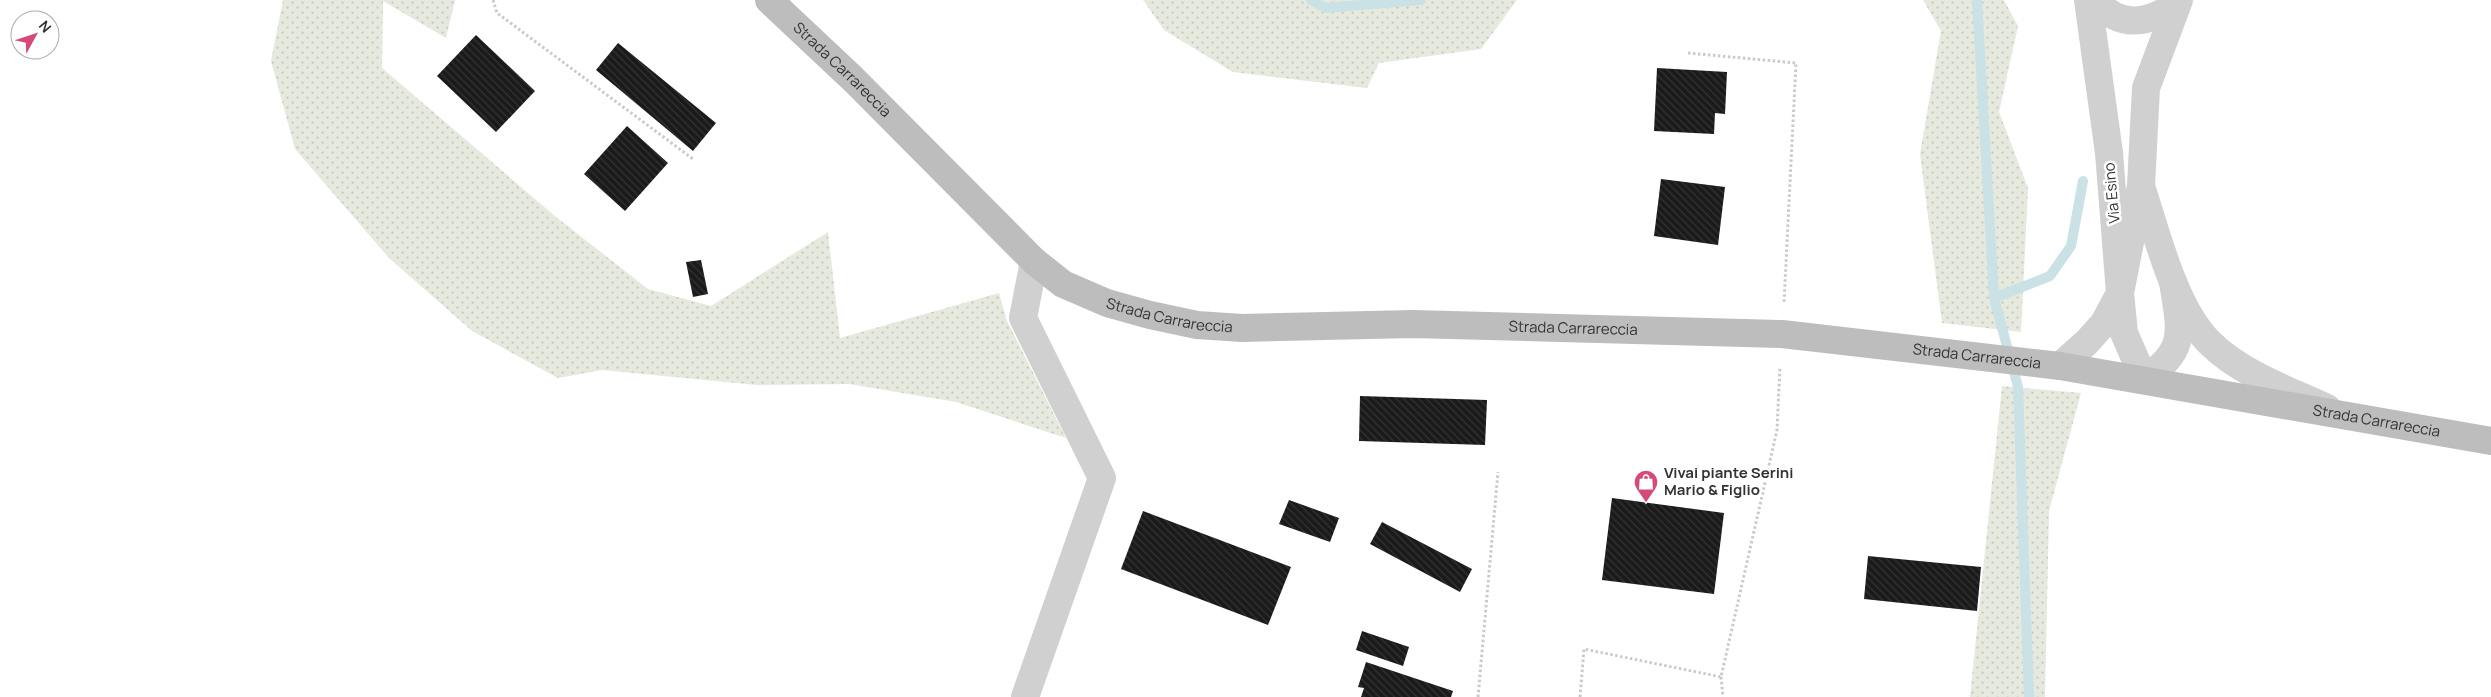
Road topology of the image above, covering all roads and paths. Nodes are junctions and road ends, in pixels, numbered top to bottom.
1 (493, 0) edge
2 (769, 0) edge
3 (2088, 0) edge
4 (2095, 0) edge
5 (2177, 2) edge
6 (1688, 53) dead end
7 (692, 159) dead end
8 (2141, 186) junction
9 (1034, 261) junction
10 (2173, 282) junction
11 (2120, 293) junction
12 (1782, 334) junction
13 (2056, 365) junction
14 (2144, 379) junction
15 (2342, 415) junction
16 (2491, 441) edge
17 (1498, 472) dead end
18 (1721, 677) junction
19 (1025, 697) edge
20 (1478, 697) edge
21 (1580, 697) edge
22 (1724, 697) edge

1 - 7 path
2 - 9 main road, Strada Carrareccia
3 - 11 street, Via Esino
4 - 5 street
5 - 8 street
6 - 12 path
8 - 10 street
8 - 11 street
9 - 12 main road, Strada Carrareccia
9 - 19 street
10 - 14 street
10 - 15 street
11 - 13 street
11 - 14 street, Via Esino
12 - 13 main road, Strada Carrareccia
12 - 18 path
13 - 14 main road, Strada Carrareccia
14 - 15 main road, Strada Carrareccia
15 - 16 main road, Strada Carrareccia
17 - 20 path
18 - 21 path
18 - 22 path

